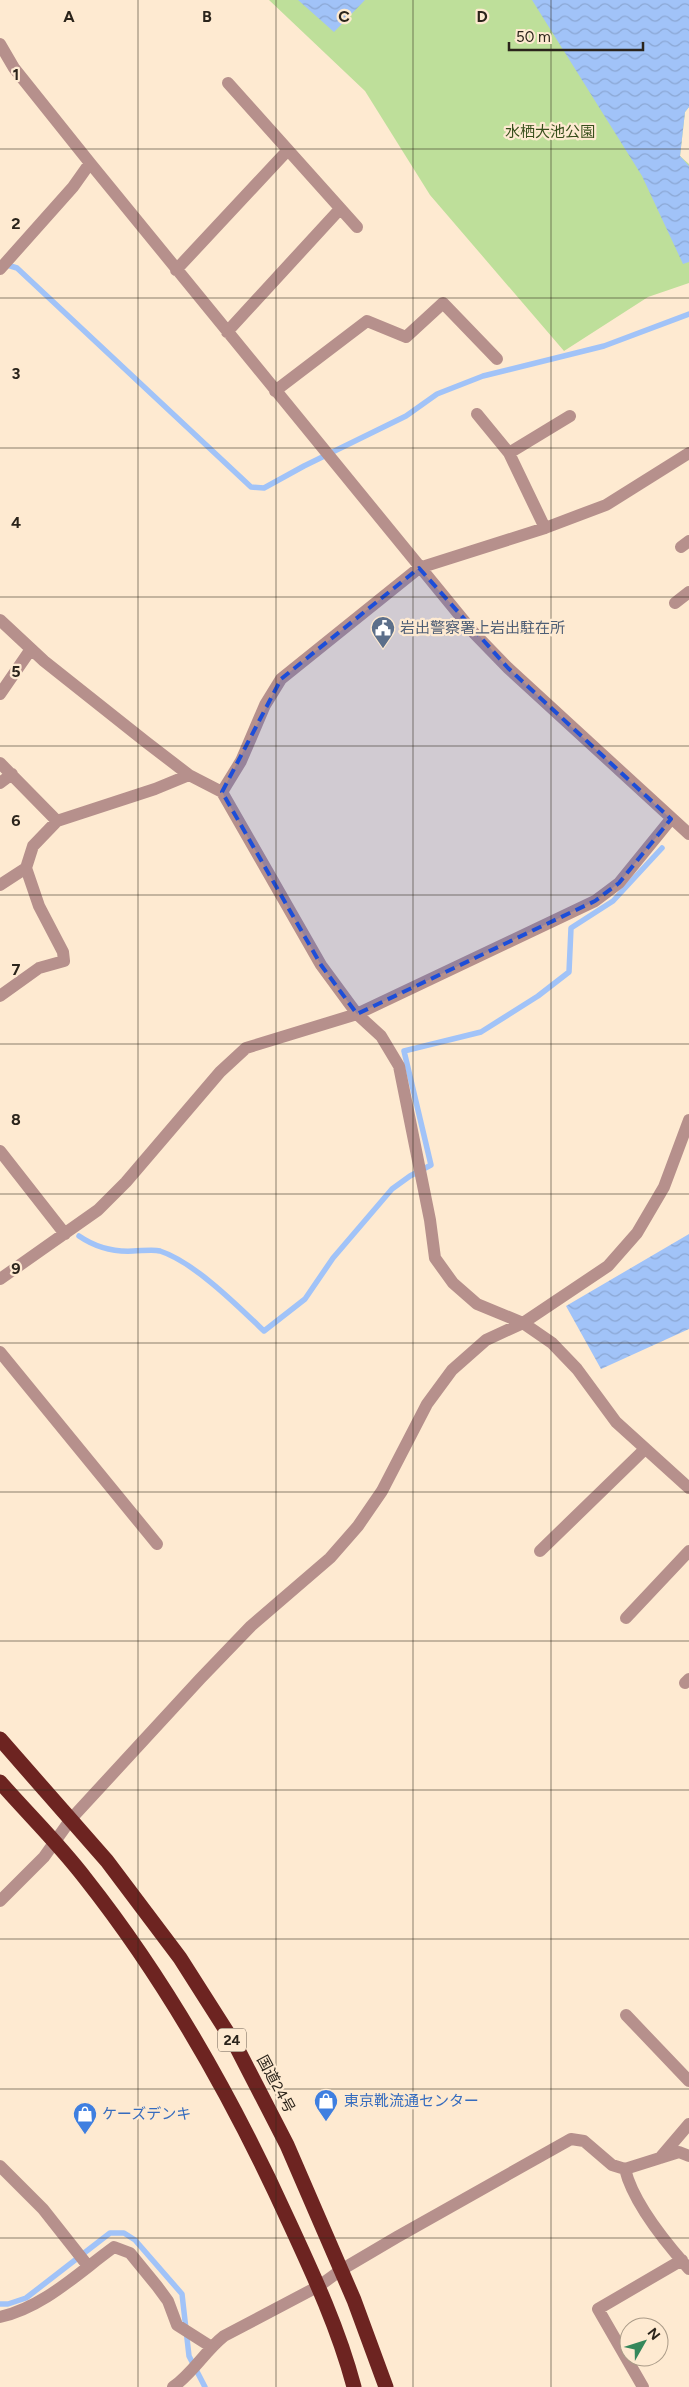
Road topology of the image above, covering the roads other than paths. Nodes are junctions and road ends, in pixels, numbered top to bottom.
1 (0, 44) edge
2 (228, 83) dead end
3 (288, 150) junction
4 (90, 163) junction
5 (340, 208) junction
6 (357, 227) dead end
7 (0, 269) edge
8 (176, 270) junction
9 (227, 332) junction
10 (497, 359) dead end
11 (275, 391) junction
12 (476, 414) dead end
13 (570, 416) dead end
14 (508, 453) junction
15 (687, 458) edge
16 (545, 528) junction
17 (419, 568) junction
18 (689, 592) edge
19 (675, 603) dead end
20 (0, 620) edge
21 (31, 648) junction
22 (0, 694) edge
23 (0, 763) edge
24 (12, 774) junction
25 (189, 775) junction
26 (0, 783) edge
27 (222, 792) junction
28 (671, 818) junction
29 (57, 821) junction
30 (689, 834) edge
31 (26, 868) junction
32 (0, 885) edge
33 (0, 996) edge
34 (357, 1014) junction
35 (689, 1120) edge
36 (0, 1151) edge
37 (65, 1234) junction
38 (0, 1279) edge
39 (522, 1323) junction
40 (0, 1352) edge
41 (644, 1450) junction
42 (689, 1488) edge
43 (157, 1544) dead end
44 (540, 1551) dead end
45 (689, 1551) edge
46 (626, 1618) dead end
47 (0, 1738) edge
48 (0, 1782) edge
49 (72, 1819) junction
50 (55, 1842) junction
51 (0, 1900) edge
52 (626, 2015) dead end
53 (689, 2081) edge
54 (689, 2124) edge
55 (689, 2156) edge
56 (660, 2158) junction
57 (0, 2166) edge
58 (625, 2169) junction
59 (86, 2263) junction
60 (685, 2264) edge
61 (341, 2270) junction
62 (319, 2286) junction
63 (0, 2317) edge
64 (210, 2346) junction
65 (173, 2387) edge
66 (354, 2387) edge
67 (386, 2387) edge
68 (642, 2387) edge

1 - 4 street
2 - 3 street
3 - 5 street
3 - 8 street
4 - 7 street
4 - 8 street
5 - 6 street
5 - 9 street
8 - 9 street
9 - 11 street
10 - 11 street
11 - 17 street
12 - 14 street
13 - 14 street
14 - 16 street
15 - 16 street
16 - 17 street
17 - 27 street
17 - 28 street
18 - 19 street
20 - 21 street
21 - 22 street
21 - 25 street
23 - 24 street
24 - 26 street
24 - 29 street
25 - 27 street
25 - 29 street
27 - 34 street
28 - 30 street
28 - 34 street
29 - 31 street
31 - 32 street
31 - 33 street
34 - 37 street
34 - 39 street
35 - 39 street
36 - 37 street
37 - 38 street
39 - 41 street
39 - 49 street
40 - 43 street
41 - 42 street
41 - 44 street
45 - 46 street
47 - 49 highway, 国道24号 / 24
48 - 50 highway, 24
49 - 50 street
49 - 61 highway, 国道24号 / 24
50 - 51 street
50 - 62 highway, 24
52 - 53 street
54 - 56 street
55 - 56 street
56 - 58 street
57 - 59 street
58 - 60 street
58 - 61 street
59 - 63 street
59 - 64 street
60 - 68 street
61 - 62 street
61 - 67 highway, 国道24号 / 24
62 - 64 street
62 - 66 highway, 24
64 - 65 street

